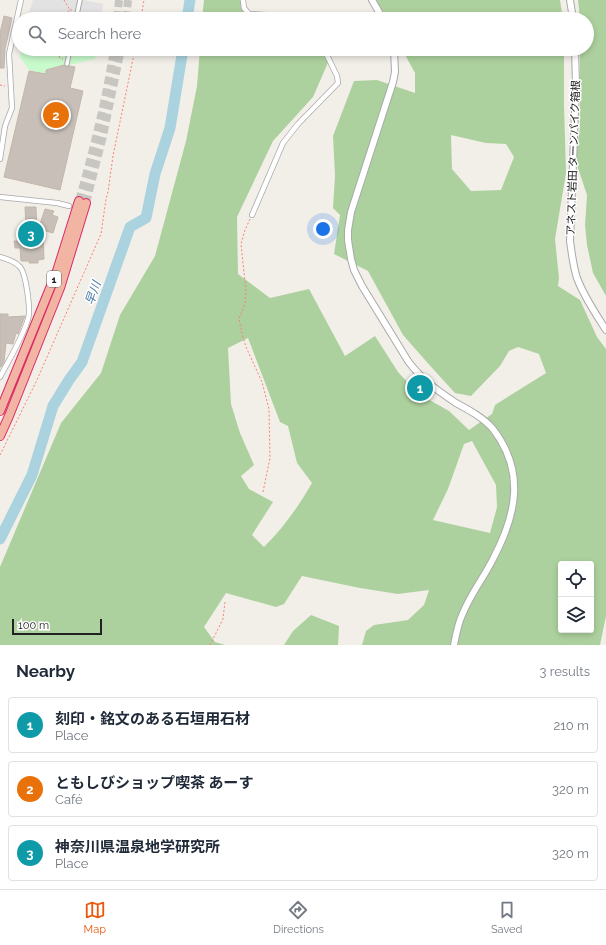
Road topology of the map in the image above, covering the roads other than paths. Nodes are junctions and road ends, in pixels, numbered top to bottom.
1 (21, 0) edge
2 (80, 0) edge
3 (243, 0) edge
4 (372, 0) edge
5 (570, 0) edge
6 (18, 12) edge
7 (78, 12) edge
8 (247, 12) edge
9 (379, 12) edge
10 (572, 12) edge
11 (12, 40) edge
12 (68, 56) edge
13 (327, 56) edge
14 (394, 56) edge
15 (575, 56) edge
16 (67, 62) road end
17 (0, 159) edge
18 (0, 197) edge
19 (69, 206) dead end
20 (252, 215) road end
21 (0, 257) edge
22 (606, 330) edge
23 (42, 334) junction
24 (23, 355) junction
25 (0, 377) edge
26 (0, 396) edge
27 (0, 411) edge
28 (0, 418) edge
29 (0, 436) edge
30 (454, 645) edge

1 - 6 street
2 - 7 street
3 - 8 street
4 - 9 street
5 - 10 street
11 - 17 street
12 - 16 street
13 - 20 street
14 - 30 street
15 - 22 street, アネスト岩田 ターンパイク箱根
18 - 19 street
21 - 25 street
23 - 24 highway, 1
23 - 28 highway, 1
23 - 29 highway, 1
24 - 26 highway, 1
24 - 27 highway, 1

